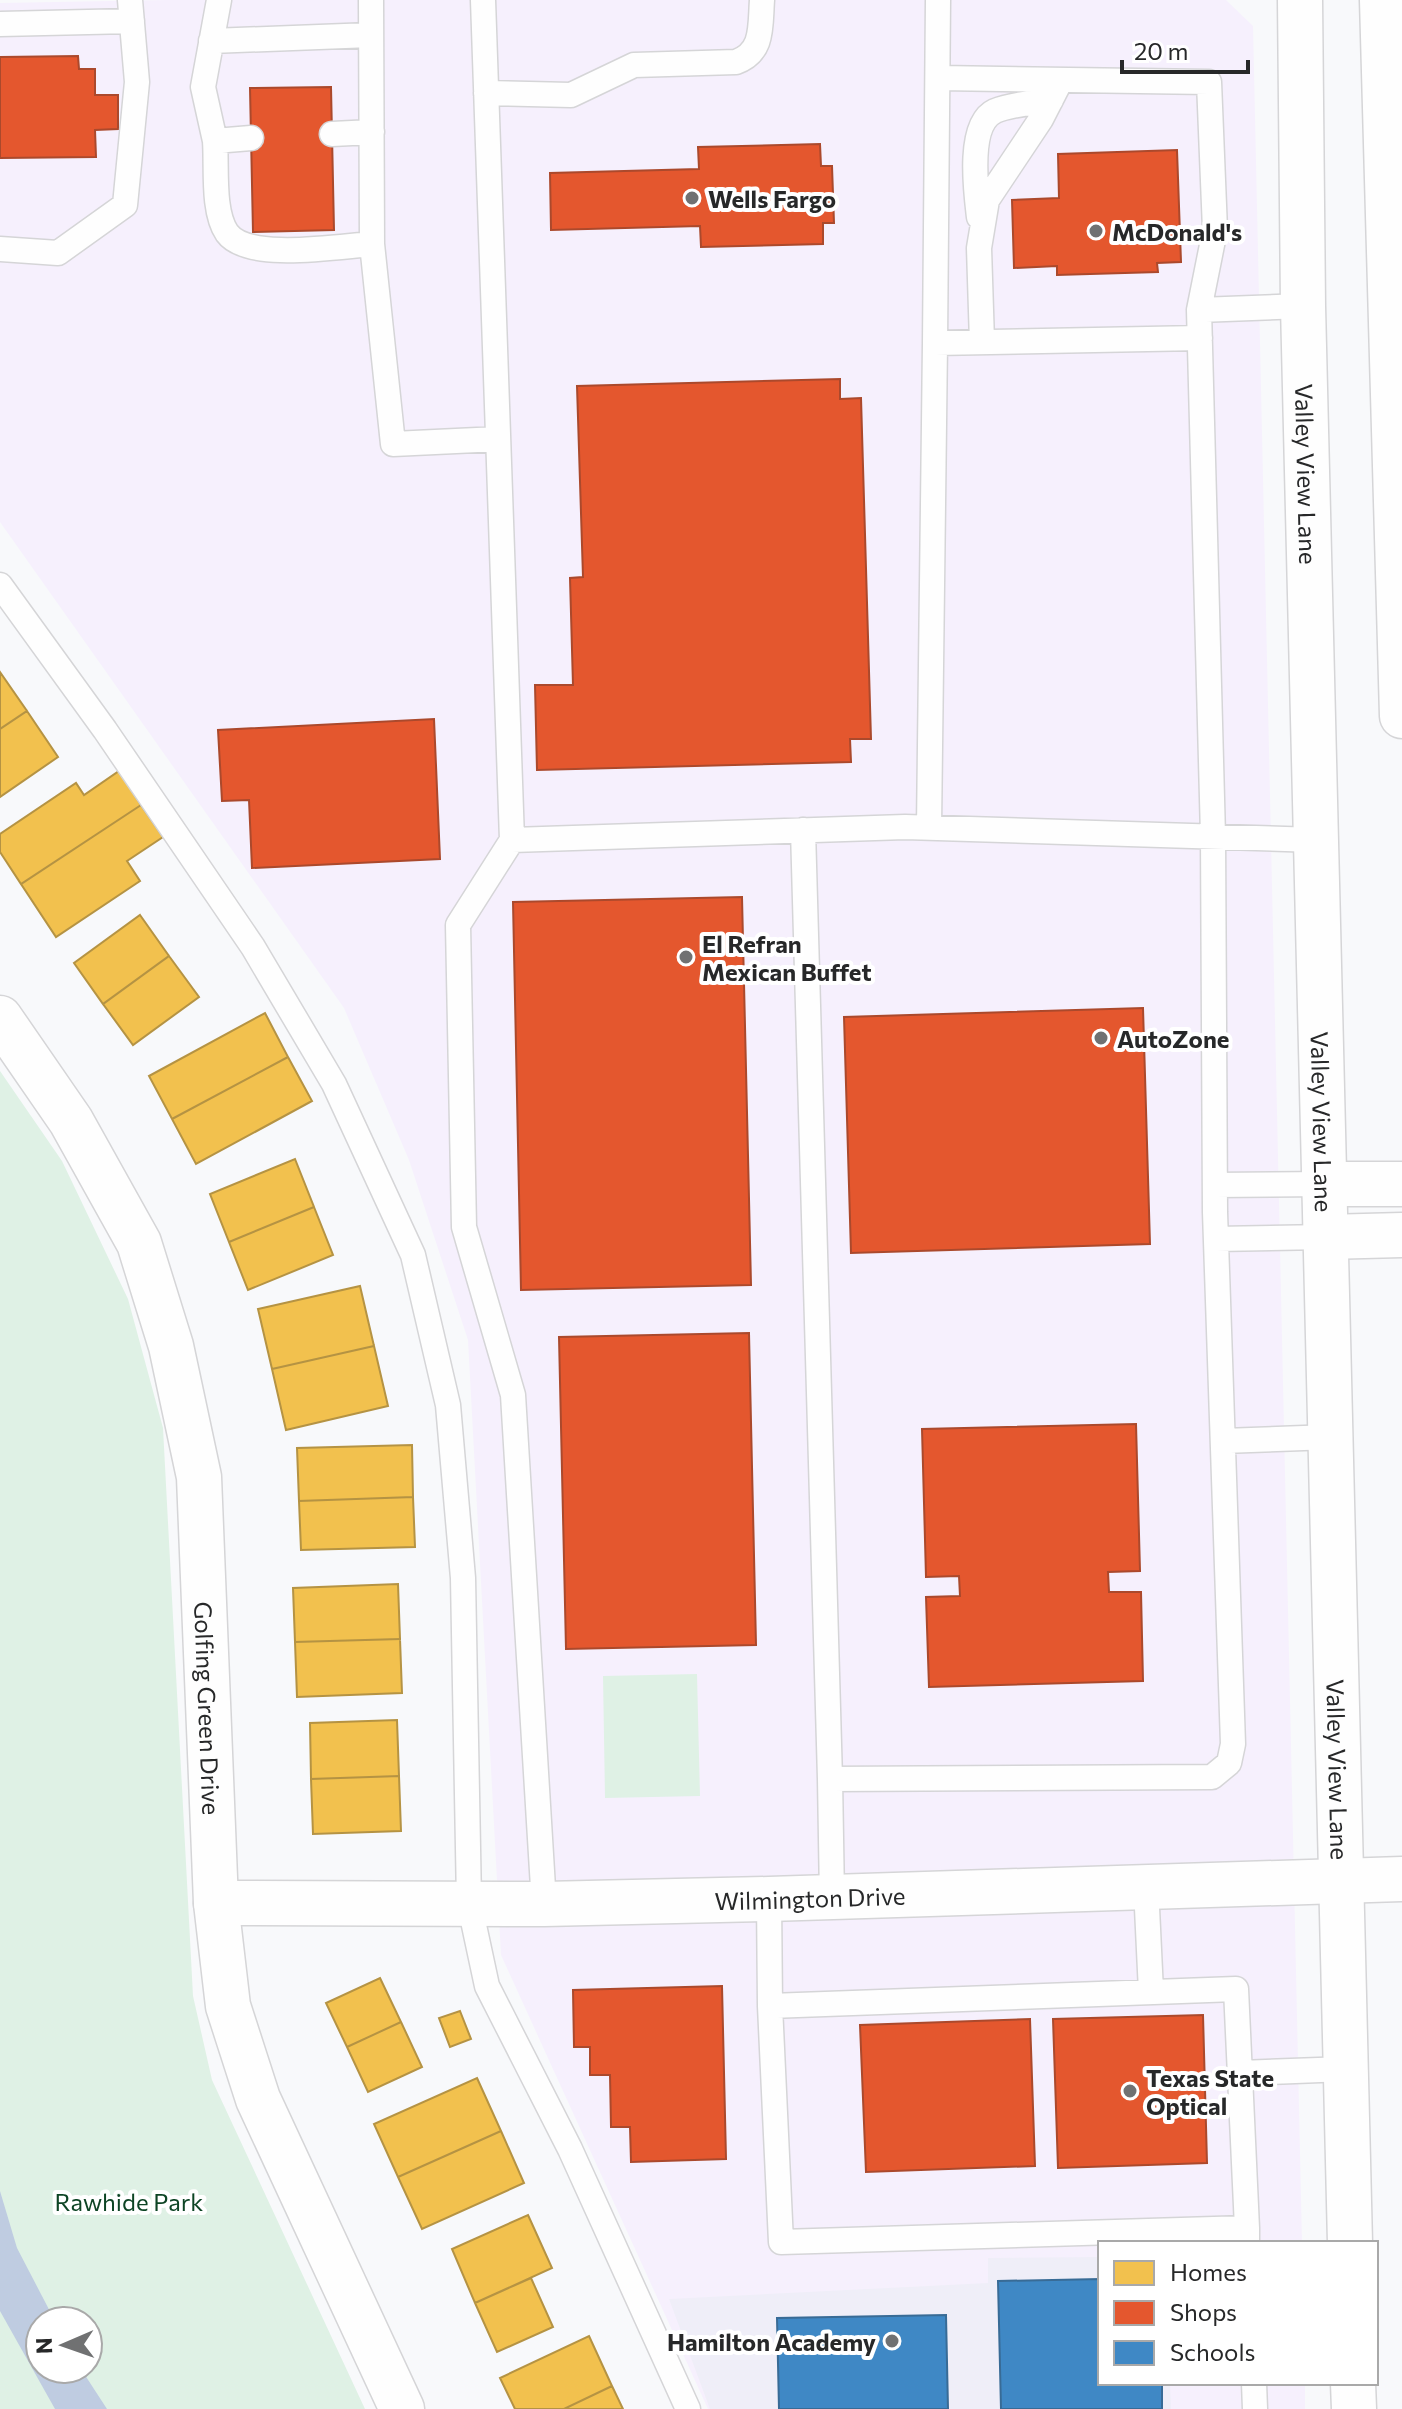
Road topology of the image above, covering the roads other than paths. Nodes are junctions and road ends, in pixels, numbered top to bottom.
1 (219, 0) edge
2 (371, 0) edge
3 (483, 0) edge
4 (762, 0) edge
5 (938, 0) edge
6 (1300, 0) edge
7 (1382, 0) edge
8 (131, 11) edge
9 (0, 24) edge
10 (371, 35) junction
11 (211, 41) junction
12 (940, 78) junction
13 (1056, 90) junction
14 (486, 93) junction
15 (372, 132) junction
16 (332, 134) dead end
17 (251, 138) dead end
18 (215, 141) junction
19 (1395, 185) edge
20 (980, 227) junction
21 (372, 244) junction
22 (0, 249) edge
23 (1303, 306) junction
24 (1199, 310) junction
25 (1200, 338) junction
26 (982, 342) junction
27 (935, 343) junction
28 (1398, 393) edge
29 (498, 439) junction
30 (0, 585) edge
31 (1402, 716) edge
32 (929, 827) junction
33 (803, 830) junction
34 (1213, 836) junction
35 (512, 840) junction
36 (1316, 840) junction
37 (0, 1018) edge
38 (1325, 1184) junction
39 (1402, 1184) edge
40 (1215, 1185) junction
41 (1402, 1235) edge
42 (1326, 1237) junction
43 (1216, 1239) junction
44 (1331, 1437) junction
45 (1223, 1441) junction
46 (830, 1779) junction
47 (1402, 1879) edge
48 (1342, 1881) junction
49 (1146, 1887) junction
50 (832, 1898) junction
51 (769, 1899) junction
52 (469, 1902) junction
53 (216, 1903) junction
54 (544, 1904) junction
55 (1151, 1992) junction
56 (770, 2006) junction
57 (1346, 2069) junction
58 (1240, 2073) junction
59 (1247, 2236) edge
60 (1350, 2241) edge
61 (1254, 2385) edge
62 (1353, 2385) edge
63 (402, 2409) edge
64 (688, 2409) edge
65 (1255, 2409) edge
66 (1354, 2409) edge

1 - 11 lane
2 - 10 lane
3 - 14 lane
4 - 14 lane
5 - 12 lane
6 - 23 main road, Valley View Lane
7 - 19 main road
8 - 9 lane
8 - 22 lane
10 - 11 lane
10 - 15 lane
11 - 18 lane
12 - 13 lane
12 - 27 lane
13 - 20 lane
13 - 20 lane
13 - 24 lane
14 - 29 lane
15 - 16 lane
15 - 21 lane
17 - 18 lane
18 - 21 lane
19 - 28 main road
20 - 26 lane
21 - 29 lane
23 - 24 lane
23 - 36 main road, Valley View Lane
24 - 25 lane
25 - 26 lane
25 - 34 lane
26 - 27 lane
27 - 32 lane
28 - 31 main road
29 - 35 lane
30 - 52 lane
32 - 33 lane
32 - 34 lane
33 - 35 lane
33 - 46 lane
34 - 36 lane
34 - 40 lane
35 - 54 lane
36 - 38 main road, Valley View Lane
37 - 53 main road, Golfing Green Drive
38 - 39 main road
38 - 40 lane
38 - 42 main road, Valley View Lane
40 - 43 lane
41 - 42 main road
42 - 43 lane
42 - 44 main road, Valley View Lane
43 - 45 lane
44 - 45 lane
44 - 48 main road, Valley View Lane
45 - 46 lane
46 - 50 lane
47 - 48 main road, Wilmington Drive
48 - 49 main road, Wilmington Drive
48 - 57 main road, Valley View Lane
49 - 50 main road, Wilmington Drive
49 - 55 lane
50 - 51 main road, Wilmington Drive
51 - 54 main road, Wilmington Drive
51 - 56 lane
52 - 53 main road, Wilmington Drive
52 - 54 main road, Wilmington Drive
52 - 64 lane
53 - 63 main road, Golfing Green Drive
55 - 56 lane
55 - 58 lane
56 - 59 lane
57 - 58 lane
57 - 60 main road, Valley View Lane
58 - 59 lane
61 - 65 lane
62 - 66 main road

